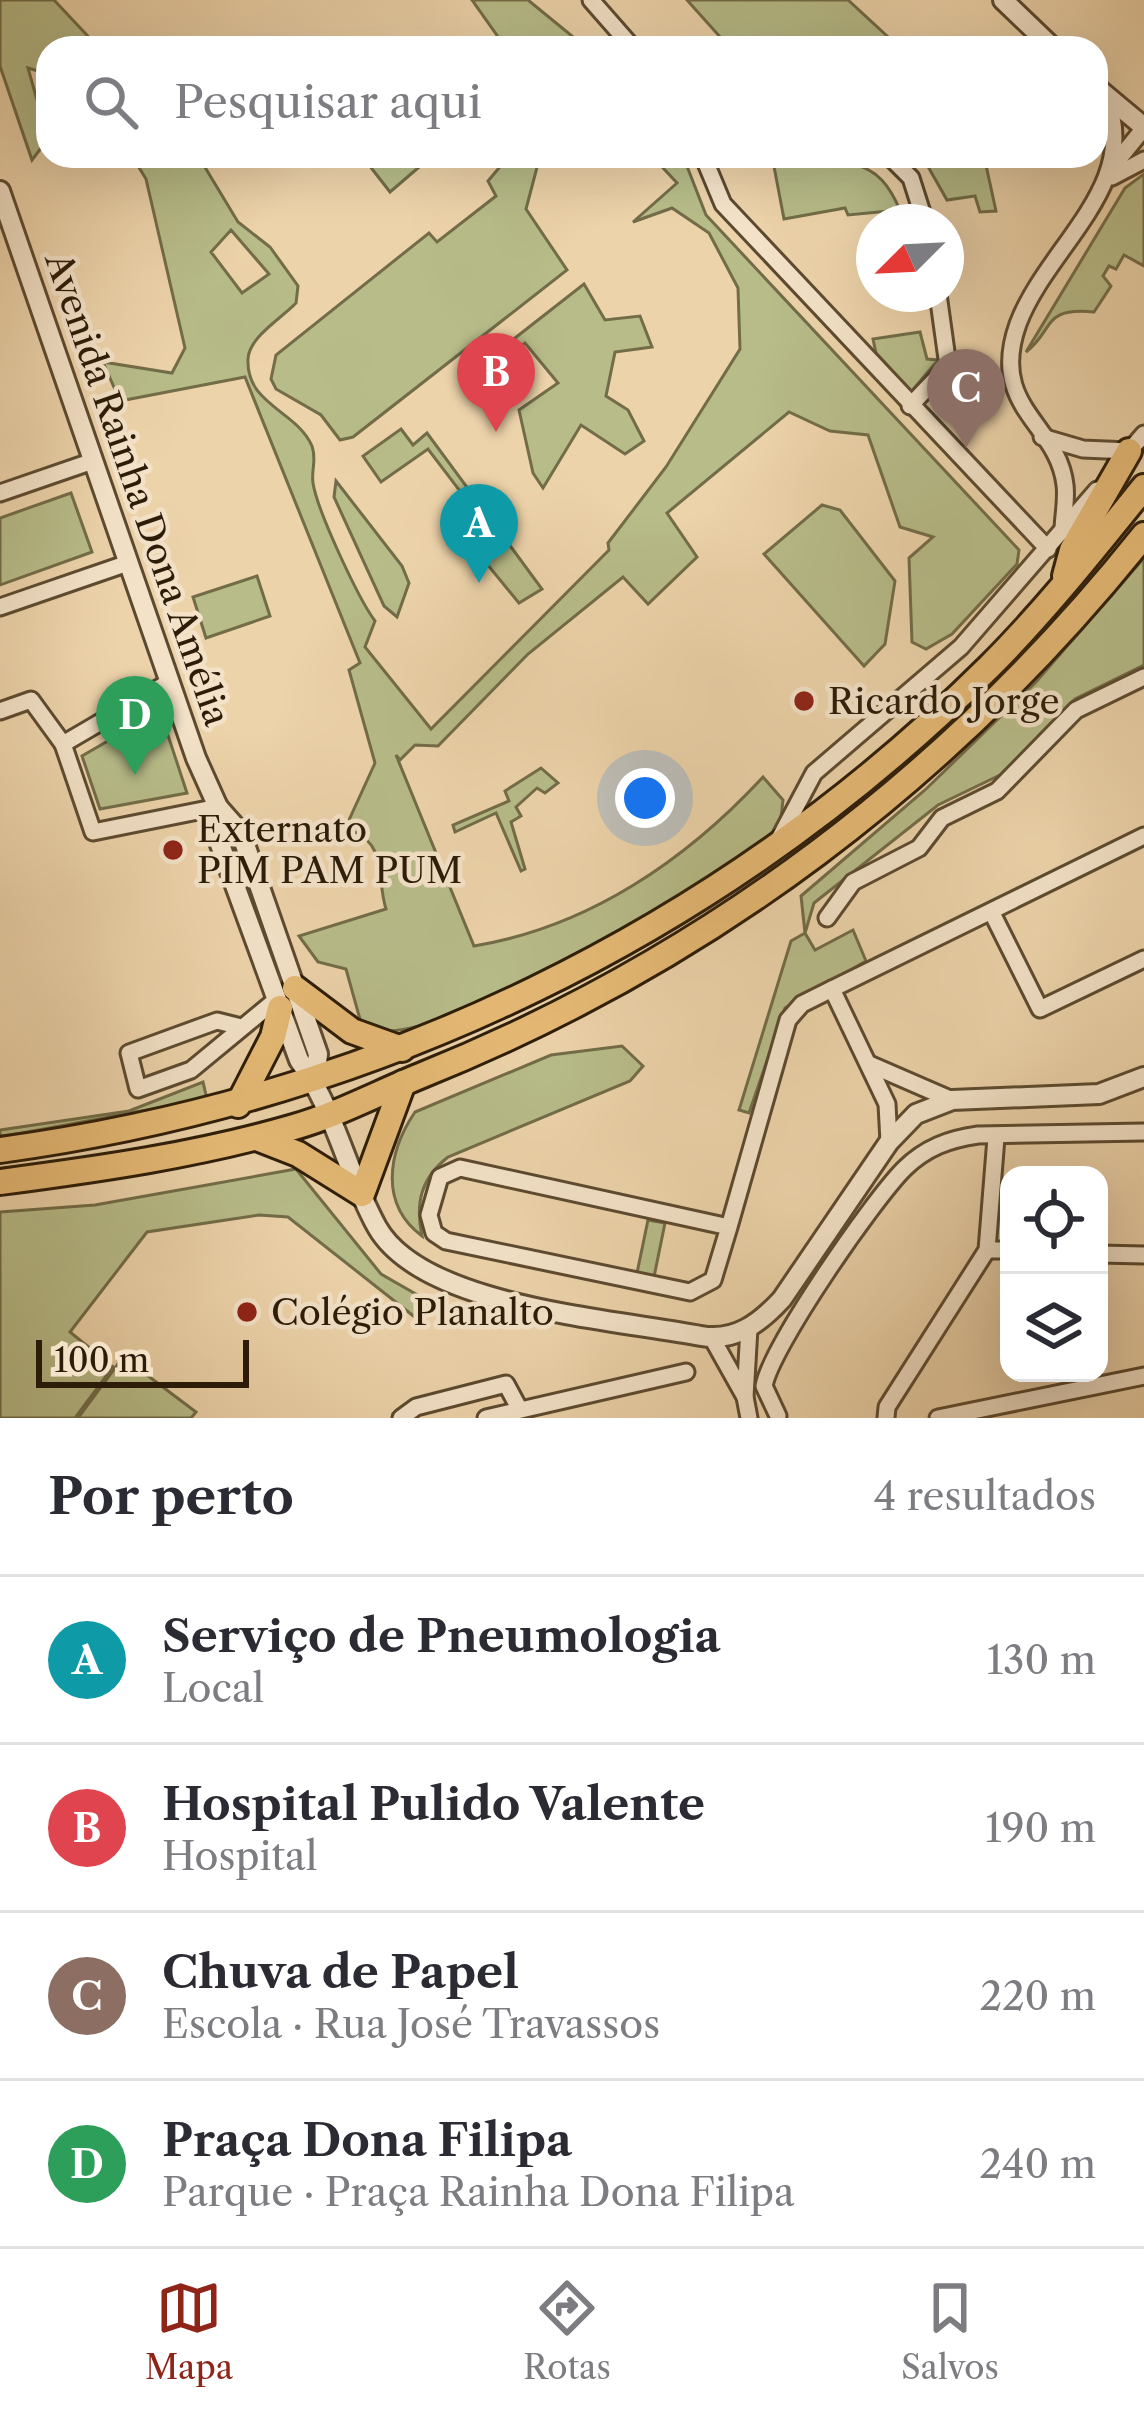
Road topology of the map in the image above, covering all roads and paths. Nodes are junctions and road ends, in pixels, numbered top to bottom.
1 (591, 0) edge
2 (1003, 0) edge
3 (1019, 0) edge
4 (622, 36) edge
5 (1040, 36) edge
6 (1056, 36) edge
7 (1108, 83) edge
8 (1108, 99) edge
9 (1108, 110) edge
10 (1144, 113) edge
11 (1144, 128) edge
12 (1144, 160) edge
13 (708, 168) edge
14 (901, 168) edge
15 (1114, 169) junction
16 (0, 191) edge
17 (919, 204) edge
18 (940, 312) edge
19 (910, 406) junction
20 (1042, 437) junction
21 (1136, 442) edge
22 (93, 461) junction
23 (1144, 488) edge
24 (0, 493) edge
25 (1063, 531) junction
26 (1144, 535) edge
27 (1048, 549) junction
28 (128, 563) junction
29 (1061, 590) junction
30 (0, 607) edge
31 (1144, 677) edge
32 (169, 682) junction
33 (0, 711) edge
34 (63, 744) junction
35 (218, 807) junction
36 (1144, 836) edge
37 (773, 850) junction
38 (992, 913) junction
39 (826, 918) dead end
40 (1144, 958) edge
41 (832, 989) junction
42 (284, 998) junction
43 (241, 1027) junction
44 (402, 1049) junction
45 (868, 1064) junction
46 (1144, 1077) edge
47 (315, 1082) junction
48 (403, 1083) junction
49 (952, 1100) junction
50 (238, 1105) junction
51 (329, 1114) junction
52 (1144, 1132) edge
53 (257, 1138) junction
54 (996, 1138) junction
55 (889, 1142) junction
56 (0, 1150) edge
57 (0, 1182) edge
58 (362, 1194) junction
59 (729, 1226) junction
60 (987, 1250) junction
61 (1000, 1250) edge
62 (1108, 1253) edge
63 (1144, 1255) edge
64 (748, 1328) junction
65 (712, 1338) junction
66 (686, 1372) dead end
67 (1144, 1376) edge
68 (745, 1397) junction
69 (520, 1410) junction
70 (778, 1416) edge
71 (401, 1418) edge
72 (486, 1418) edge
73 (749, 1418) edge
74 (886, 1418) edge
75 (938, 1418) edge

1 - 4 street
2 - 5 street
3 - 6 street
7 - 10 street
8 - 11 street
9 - 15 street
11 - 15 street
12 - 15 street
13 - 19 street
14 - 17 street
15 - 20 street
16 - 22 street, Avenida Rainha Dona Amélia
18 - 19 street
19 - 27 street
20 - 21 street
20 - 25 street
21 - 25 street
21 - 29 highway
22 - 24 street
22 - 28 street, Avenida Rainha Dona Amélia
23 - 29 highway
25 - 27 street
26 - 48 highway
27 - 37 street
28 - 30 street
28 - 32 street, Avenida Rainha Dona Amélia
29 - 37 highway
31 - 39 street
32 - 34 street
32 - 35 street, Avenida Rainha Dona Amélia
33 - 34 street
34 - 35 street
35 - 42 street, Avenida Rainha Dona Amélia
36 - 38 street
37 - 44 highway
38 - 40 street
38 - 41 street
41 - 45 street
41 - 59 street
42 - 43 street
42 - 44 highway
42 - 47 street, Avenida Rainha Dona Amélia
42 - 50 highway
43 - 43 street
44 - 47 highway
45 - 49 street
45 - 55 street
46 - 49 street
47 - 50 highway
47 - 51 street, Avenida Rainha Dona Amélia
48 - 51 highway
48 - 58 highway
49 - 55 street
50 - 56 highway
51 - 53 highway
51 - 58 street, Avenida Rainha Dona Amélia
52 - 54 street
53 - 57 highway
53 - 58 highway
54 - 60 street
54 - 70 street
55 - 64 street
58 - 65 street, Avenida Rainha Dona Amélia
59 - 59 street
60 - 61 street
60 - 74 street
62 - 63 street
64 - 65 street
64 - 68 street
65 - 68 street
66 - 69 street
67 - 75 street
68 - 73 street
69 - 71 street
69 - 72 street

